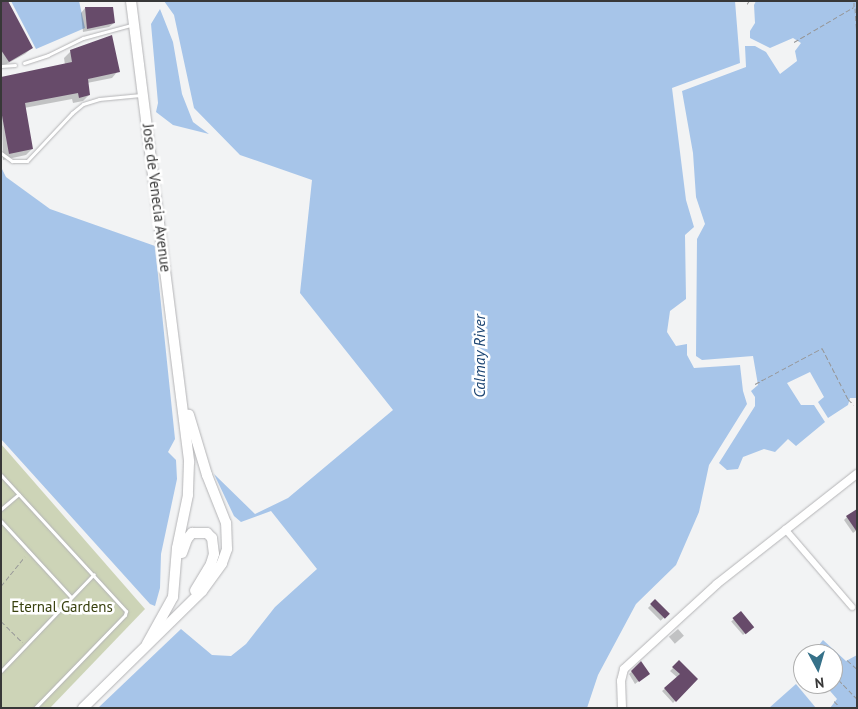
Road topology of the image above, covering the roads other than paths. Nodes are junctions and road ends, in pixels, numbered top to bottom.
1 (131, 1) edge
2 (134, 24) junction
3 (24, 63) dead end
4 (15, 65) dead end
5 (1, 66) edge
6 (144, 94) junction
7 (1, 154) edge
8 (182, 395) junction
9 (857, 474) edge
10 (1, 475) edge
11 (19, 494) junction
12 (1, 509) edge
13 (1, 521) edge
14 (785, 529) junction
15 (94, 574) junction
16 (173, 597) junction
17 (71, 598) junction
18 (188, 605) junction
19 (852, 607) dead end
20 (147, 644) junction
21 (1, 671) edge
22 (35, 708) edge
23 (82, 708) edge
24 (622, 708) edge

1 - 2 highway, Jose de Venecia Avenue
2 - 3 lane
2 - 6 highway, Jose de Venecia Avenue
4 - 5 lane
6 - 7 lane
6 - 8 highway, Jose de Venecia Avenue
8 - 16 highway, Jose de Venecia Avenue
8 - 18 highway, Jose de Venecia Avenue
9 - 14 street
10 - 11 lane
11 - 12 lane
11 - 15 lane
13 - 17 lane
14 - 19 street
14 - 24 street
15 - 17 lane
15 - 22 lane
16 - 18 highway
16 - 20 highway, Jose de Venecia Avenue
17 - 21 lane
18 - 20 highway, Jose de Venecia Avenue
20 - 23 highway, Jose de Venecia Avenue

